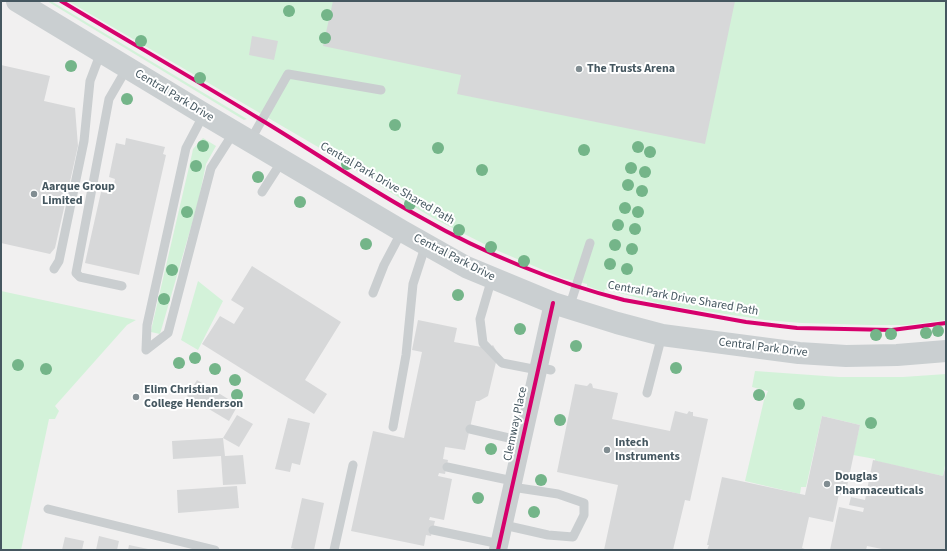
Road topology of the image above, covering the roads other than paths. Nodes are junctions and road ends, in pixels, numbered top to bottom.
1 (17, 1) edge
2 (101, 52) junction
3 (127, 68) junction
4 (380, 90) dead end
5 (204, 114) junction
6 (242, 137) junction
7 (282, 161) junction
8 (262, 192) dead end
9 (402, 231) junction
10 (590, 243) dead end
11 (426, 244) junction
12 (54, 269) dead end
13 (492, 278) junction
14 (122, 286) dead end
15 (373, 293) dead end
16 (560, 305) junction
17 (662, 335) junction
18 (946, 351) edge
19 (542, 369) junction
20 (647, 393) dead end
21 (394, 427) dead end
22 (470, 429) dead end
23 (522, 441) junction
24 (354, 465) dead end
25 (447, 467) dead end
26 (513, 484) junction
27 (48, 509) dead end
28 (504, 525) junction
29 (433, 530) dead end
30 (499, 547) edge
31 (215, 550) edge
32 (334, 550) edge

1 - 2 main road, Central Park Drive
2 - 3 main road, Central Park Drive
2 - 12 lane
3 - 5 main road, Central Park Drive
3 - 14 lane
4 - 6 lane
5 - 6 main road, Central Park Drive
5 - 6 lane
6 - 7 main road, Central Park Drive
7 - 8 lane
7 - 9 main road, Central Park Drive
9 - 11 main road, Central Park Drive
9 - 15 lane
10 - 16 lane
11 - 13 main road, Central Park Drive
11 - 21 lane
13 - 16 main road, Central Park Drive
13 - 19 lane
16 - 17 main road, Central Park Drive
16 - 19 street, Clemway Place
17 - 18 main road, Central Park Drive
17 - 20 lane
19 - 23 street, Clemway Place
22 - 23 lane
23 - 26 street, Clemway Place
24 - 32 lane
25 - 26 lane
26 - 28 street, Clemway Place
26 - 28 lane
27 - 31 lane
28 - 30 street, Clemway Place
29 - 30 lane

